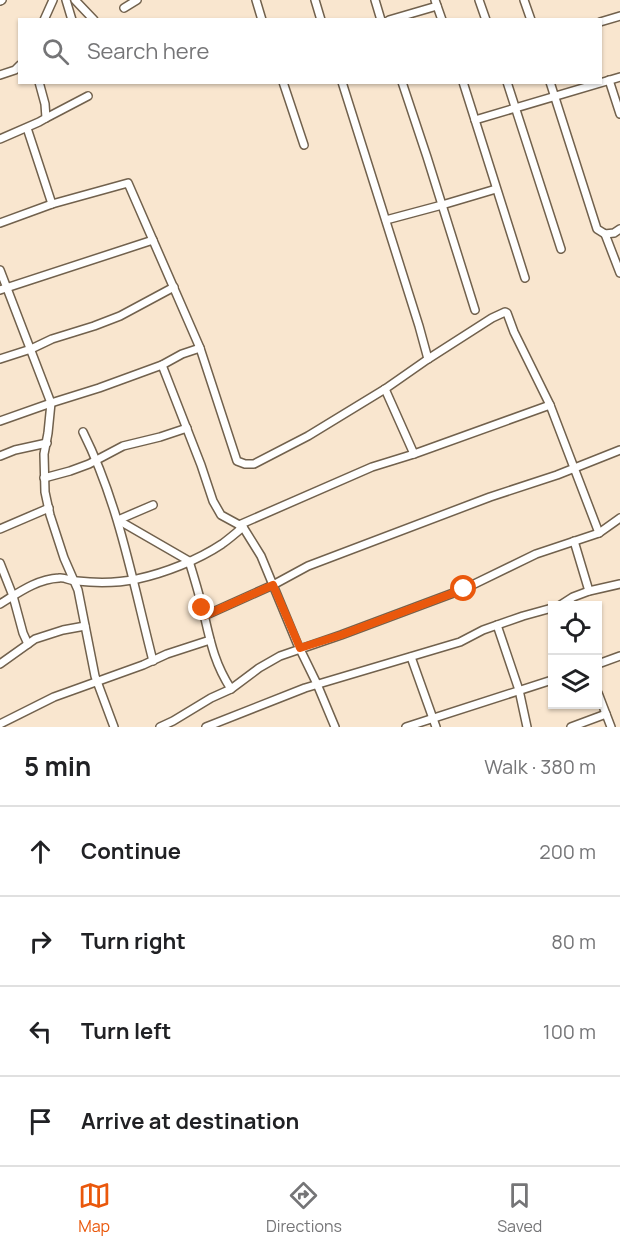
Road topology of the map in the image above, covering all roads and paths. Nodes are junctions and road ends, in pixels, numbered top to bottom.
1 (53, 0) edge
2 (66, 0) edge
3 (75, 0) edge
4 (137, 0) edge
5 (256, 0) edge
6 (315, 0) edge
7 (375, 0) edge
8 (479, 0) edge
9 (524, 0) edge
10 (436, 3) edge
11 (124, 8) dead end
12 (620, 16) edge
13 (45, 18) edge
14 (71, 18) edge
15 (92, 18) edge
16 (261, 18) edge
17 (320, 18) edge
18 (380, 18) edge
19 (395, 18) edge
20 (441, 18) edge
21 (485, 18) edge
22 (530, 18) edge
23 (602, 21) edge
24 (18, 67) edge
25 (0, 75) edge
26 (620, 76) edge
27 (609, 80) junction
28 (602, 82) edge
29 (40, 84) edge
30 (284, 84) edge
31 (343, 84) edge
32 (403, 84) edge
33 (464, 84) edge
34 (508, 84) edge
35 (551, 84) edge
36 (596, 84) edge
37 (88, 96) dead end
38 (555, 96) junction
39 (515, 107) junction
40 (620, 114) edge
41 (46, 118) junction
42 (475, 120) junction
43 (27, 128) junction
44 (0, 139) edge
45 (304, 145) dead end
46 (496, 189) junction
47 (52, 204) junction
48 (442, 205) junction
49 (386, 220) junction
50 (0, 223) edge
51 (620, 229) edge
52 (605, 234) junction
53 (153, 240) junction
54 (561, 249) dead end
55 (0, 270) edge
56 (620, 273) edge
57 (525, 278) dead end
58 (174, 287) junction
59 (3, 288) edge
60 (475, 310) dead end
61 (200, 348) junction
62 (31, 349) junction
63 (0, 359) edge
64 (428, 359) junction
65 (162, 365) junction
66 (385, 389) junction
67 (51, 403) junction
68 (550, 405) junction
69 (0, 421) edge
70 (187, 428) junction
71 (83, 432) dead end
72 (47, 444) junction
73 (620, 450) edge
74 (414, 454) junction
75 (0, 456) edge
76 (97, 460) junction
77 (574, 467) junction
78 (44, 478) junction
79 (153, 505) dead end
80 (49, 508) junction
81 (620, 518) edge
82 (118, 520) junction
83 (241, 526) junction
84 (0, 529) edge
85 (599, 533) junction
86 (574, 541) junction
87 (189, 561) junction
88 (0, 563) edge
89 (132, 579) junction
90 (75, 581) junction
91 (620, 584) edge
92 (273, 585) junction
93 (589, 591) junction
94 (13, 596) junction
95 (568, 601) edge
96 (0, 604) edge
97 (548, 609) edge
98 (204, 616) junction
99 (497, 625) junction
100 (85, 626) junction
101 (210, 640) junction
102 (28, 644) junction
103 (300, 648) junction
104 (620, 656) edge
105 (411, 657) junction
106 (153, 660) junction
107 (602, 662) edge
108 (0, 664) edge
109 (98, 681) junction
110 (548, 681) edge
111 (317, 684) junction
112 (231, 688) junction
113 (519, 690) junction
114 (602, 705) edge
115 (606, 714) junction
116 (432, 719) junction
117 (0, 724) edge
118 (114, 727) edge
119 (160, 727) edge
120 (206, 727) edge
121 (335, 727) edge
122 (406, 727) edge
123 (436, 727) edge
124 (527, 727) edge
125 (571, 727) edge
126 (611, 727) edge

1 - 13 street
2 - 14 street
3 - 15 street
4 - 11 street
5 - 16 street
6 - 17 street
7 - 18 street
8 - 21 street
9 - 22 street
10 - 19 street
10 - 20 street
12 - 23 street
24 - 25 street
26 - 27 street
27 - 28 street
27 - 40 street
29 - 41 street
30 - 45 street
31 - 49 street
32 - 48 street
33 - 42 street
34 - 39 street
35 - 38 street
36 - 38 street
37 - 41 street
38 - 39 street
38 - 52 street
39 - 42 street
39 - 54 street
41 - 43 street
42 - 46 street
43 - 44 street
43 - 47 street
46 - 48 street
46 - 57 street
47 - 50 street
47 - 53 street
48 - 49 street
48 - 60 street
49 - 64 street
51 - 52 street
52 - 56 street
53 - 58 street
53 - 59 street
55 - 59 street
58 - 61 street
58 - 62 street
59 - 62 street
61 - 65 street
61 - 66 street
62 - 63 street
62 - 67 street
64 - 66 street
64 - 68 street
65 - 67 street
65 - 70 street
66 - 74 street
67 - 69 street
67 - 72 street
68 - 74 street
68 - 77 street
70 - 76 street
70 - 83 street
71 - 76 street
72 - 75 street
72 - 78 street
73 - 77 street
74 - 83 street
76 - 78 street
76 - 82 street
77 - 85 street
77 - 92 street
78 - 80 street
79 - 82 street
80 - 84 street
80 - 90 street
81 - 85 street
82 - 87 street
82 - 89 street
83 - 87 street
83 - 92 street
85 - 86 street
86 - 93 street
86 - 103 street
87 - 89 street
87 - 98 street
88 - 94 street
89 - 90 street
89 - 106 street
90 - 94 street
90 - 100 street
91 - 93 street
92 - 98 street
92 - 103 street
93 - 95 street
94 - 96 street
94 - 102 street
97 - 99 street
98 - 101 street
99 - 105 street
99 - 113 street
100 - 102 street
100 - 109 street
101 - 106 street
101 - 112 street
102 - 108 street
103 - 111 street
103 - 112 street
104 - 107 street
105 - 111 street
105 - 116 street
106 - 109 street
109 - 117 street
109 - 118 street
110 - 113 street
111 - 120 street
111 - 121 street
112 - 119 street
113 - 116 street
113 - 124 street
114 - 115 street
115 - 125 street
115 - 126 street
116 - 122 street
116 - 123 street

